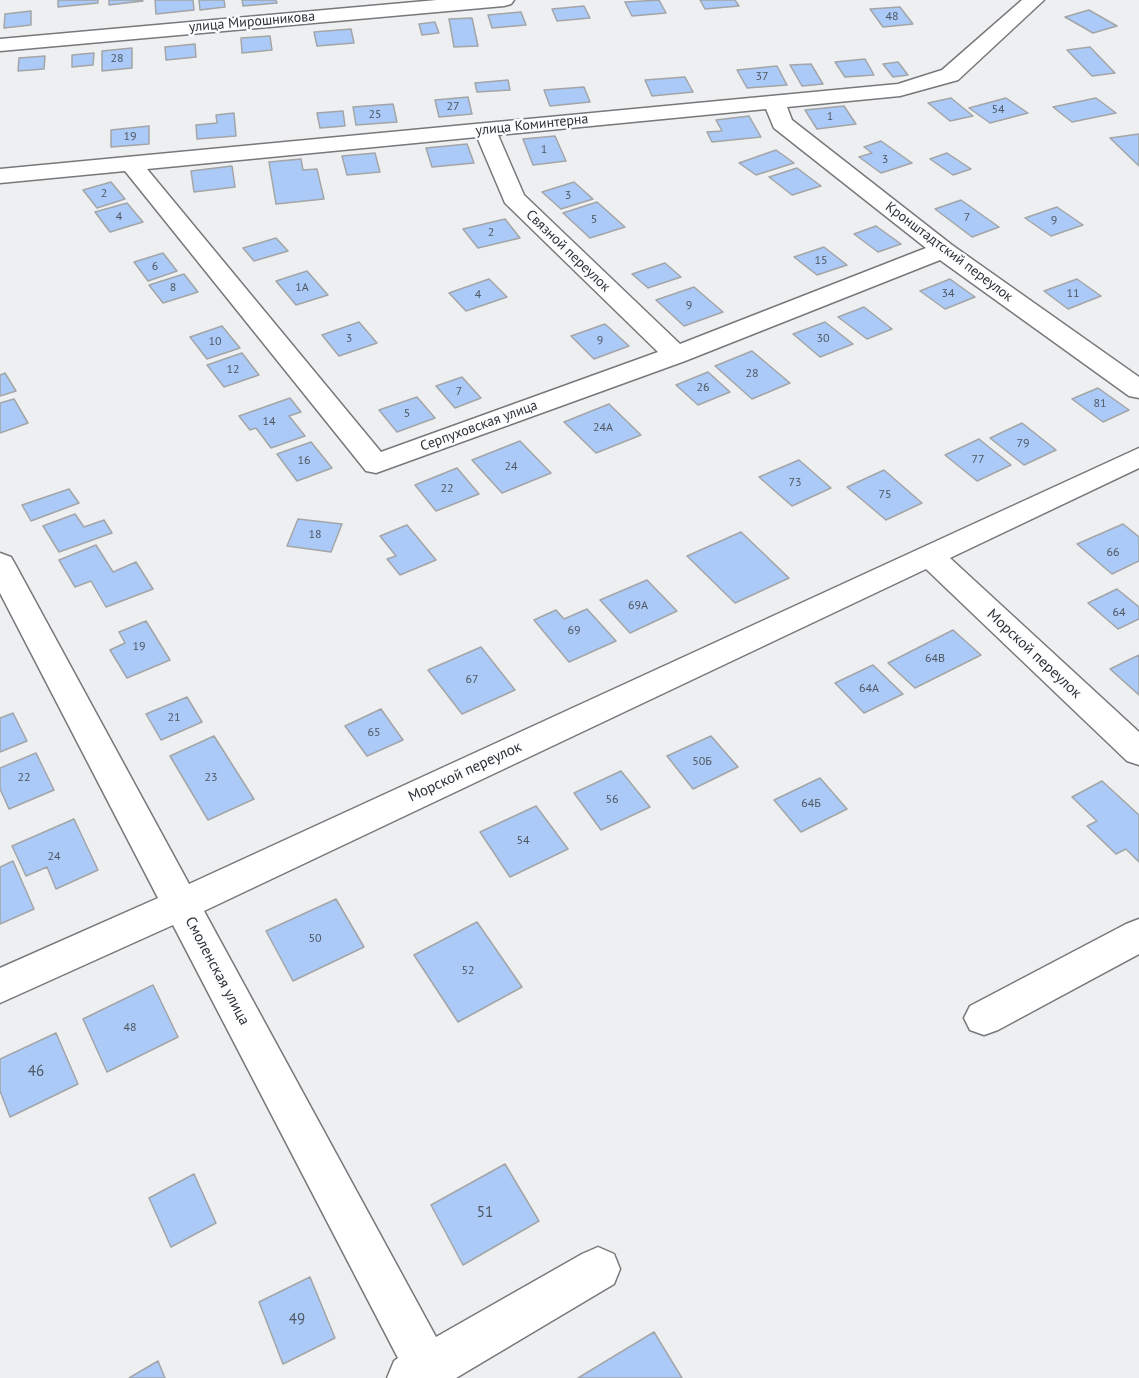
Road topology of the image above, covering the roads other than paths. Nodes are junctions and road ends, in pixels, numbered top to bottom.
1 (504, 0) edge
2 (1034, 0) edge
3 (0, 45) edge
4 (774, 101) junction
5 (485, 130) junction
6 (131, 164) junction
7 (0, 176) edge
8 (943, 250) junction
9 (676, 355) junction
10 (1139, 390) edge
11 (1139, 458) edge
12 (929, 555) junction
13 (0, 564) edge
14 (1139, 752) edge
15 (182, 904) junction
16 (1139, 935) edge
17 (0, 986) edge
18 (984, 1017) dead end
19 (598, 1269) dead end
20 (423, 1374) edge

1 - 3 street, улица Мирошникова
2 - 4 street, улица Коминтерна
4 - 5 street, улица Коминтерна
4 - 8 street, Кронштадтский переулок
5 - 6 street, улица Коминтерна
5 - 9 street, Связной переулок
6 - 7 street, улица Коминтерна
6 - 9 street, Серпуховская улица
8 - 9 street, Серпуховская улица
8 - 10 street, Кронштадтский переулок
11 - 12 street, Морской переулок
12 - 14 street, Морской переулок
12 - 15 street, Морской переулок
13 - 15 street, Смоленская улица
15 - 17 street, Морской переулок
15 - 20 street, Смоленская улица
16 - 18 street
19 - 20 street

